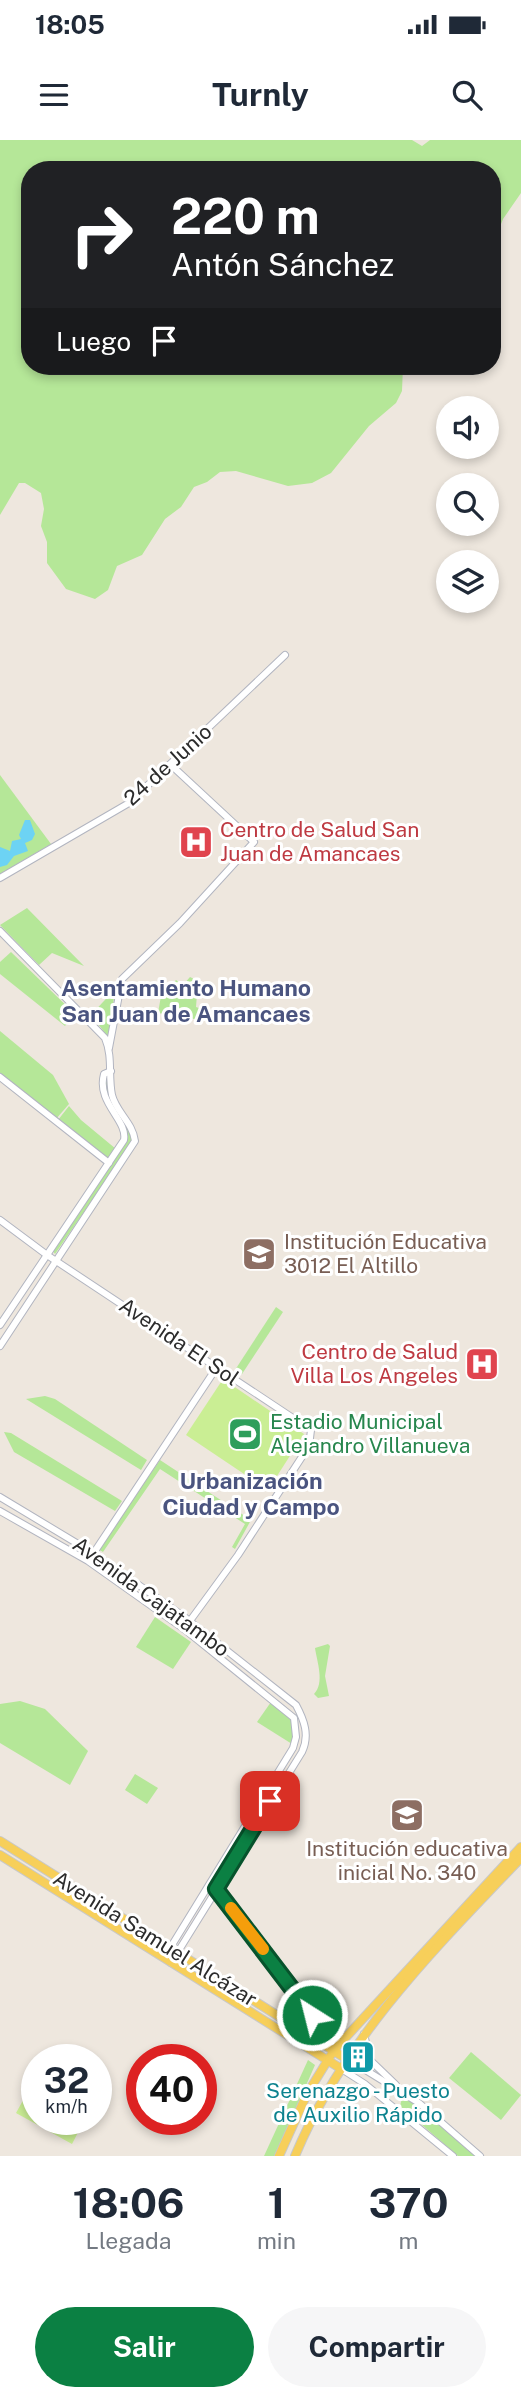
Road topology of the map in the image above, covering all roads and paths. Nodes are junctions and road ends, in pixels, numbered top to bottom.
1 (285, 655) dead end
2 (171, 765) junction
3 (0, 878) edge
4 (0, 931) edge
5 (110, 1048) junction
6 (107, 1073) junction
7 (0, 1077) edge
8 (109, 1163) junction
9 (0, 1220) edge
10 (47, 1255) junction
11 (58, 1261) junction
12 (0, 1325) edge
13 (0, 1346) edge
14 (217, 1367) junction
15 (0, 1497) edge
16 (0, 1511) edge
17 (93, 1553) junction
18 (88, 1561) junction
19 (189, 1621) junction
20 (184, 1629) junction
21 (239, 1661) junction
22 (234, 1668) junction
23 (0, 1841) edge
24 (521, 1847) edge
25 (0, 1855) edge
26 (521, 1858) edge
27 (208, 1885) junction
28 (216, 1889) junction
29 (466, 1910) junction
30 (458, 1918) junction
31 (174, 1950) junction
32 (168, 1960) junction
33 (365, 2034) junction
34 (334, 2050) junction
35 (345, 2058) junction
36 (327, 2060) junction
37 (340, 2068) junction
38 (402, 2091) junction
39 (390, 2104) junction
40 (279, 2156) edge
41 (295, 2156) edge
42 (453, 2156) edge
43 (480, 2156) edge

1 - 2 street, 24 de Junio
2 - 3 street, 24 de Junio
2 - 5 street
4 - 5 street
5 - 6 street
6 - 8 street
6 - 11 street
7 - 8 street
8 - 10 street
9 - 10 street, Avenida El Sol
10 - 11 street, Avenida El Sol
10 - 12 street
11 - 13 street
11 - 14 street, Avenida El Sol
14 - 17 street
14 - 19 street, Avenida El Sol
15 - 17 street, Avenida Cajatambo
16 - 18 street, Avenida Cajatambo
17 - 18 street
17 - 19 street, Avenida Cajatambo
18 - 20 street, Avenida Cajatambo
19 - 20 street
19 - 21 street, Avenida Cajatambo
20 - 22 street, Avenida Cajatambo
21 - 22 street
21 - 28 street, Avenida Cajatambo
22 - 27 street, Avenida Cajatambo
23 - 31 main road, Avenida Samuel Alcázar
24 - 29 main road
25 - 32 main road, Avenida Samuel Alcázar
26 - 29 main road
27 - 28 street
27 - 31 street
28 - 31 street
28 - 34 street
29 - 30 main road
30 - 33 main road
30 - 34 main road
31 - 32 street
31 - 34 main road, Avenida Samuel Alcázar
32 - 36 main road, Avenida Samuel Alcázar
33 - 35 main road
33 - 38 street
34 - 35 main road, Avenida Samuel Alcázar
34 - 36 main road
35 - 37 main road
35 - 38 street
36 - 37 main road, Avenida Samuel Alcázar
36 - 40 main road
37 - 39 street
37 - 41 main road
38 - 39 street
38 - 43 street
39 - 42 street

